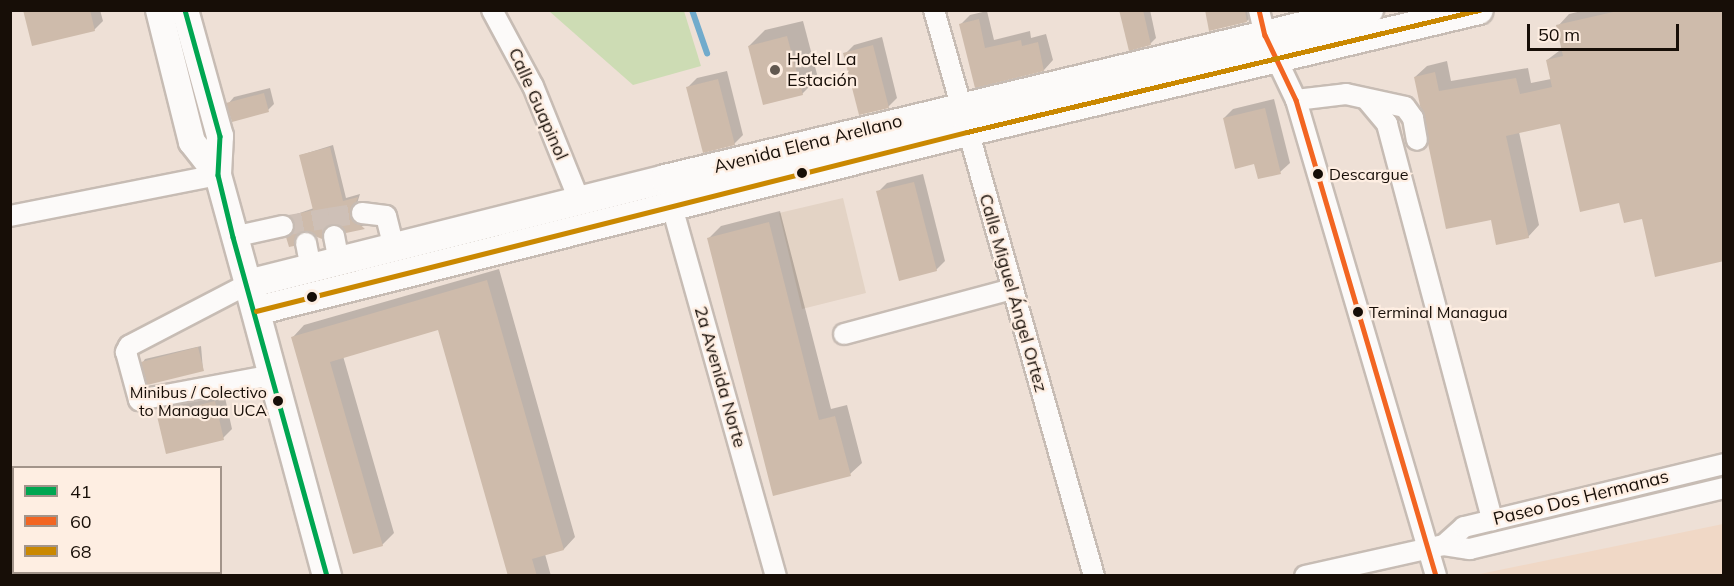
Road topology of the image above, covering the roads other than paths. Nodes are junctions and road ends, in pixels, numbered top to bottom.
1 (159, 10) edge
2 (185, 10) edge
3 (492, 10) edge
4 (934, 10) edge
5 (1369, 10) edge
6 (1479, 10) edge
7 (1268, 34) edge
8 (1296, 100) junction
9 (1368, 101) junction
10 (964, 119) junction
11 (1417, 140) dead end
12 (218, 175) junction
13 (668, 193) junction
14 (579, 200) junction
15 (362, 213) tunnel mouth
16 (10, 216) edge
17 (283, 226) tunnel mouth
18 (505, 234) junction
19 (233, 237) junction
20 (394, 248) junction
21 (248, 284) junction
22 (1012, 289) junction
23 (256, 311) junction
24 (844, 334) dead end
25 (273, 375) junction
26 (1724, 464) edge
27 (1724, 488) edge
28 (1492, 520) junction
29 (1436, 547) junction
30 (322, 574) edge
31 (776, 576) edge
32 (1094, 576) edge
33 (1305, 576) edge
34 (1436, 576) edge

1 - 12 main road
2 - 12 main road
3 - 14 street, Calle Guapinol
4 - 10 street, Calle Miguel Ángel Ortez
5 - 7 highway, Avenida Elena Arellano
6 - 7 highway, Avenida Elena Arellano
7 - 8 street
7 - 10 highway, Avenida Elena Arellano
8 - 9 street
8 - 29 street
9 - 11 street
9 - 28 street
10 - 13 highway, Avenida Elena Arellano
10 - 22 street, Calle Miguel Ángel Ortez
12 - 16 street
12 - 19 main road
13 - 14 highway, Avenida Elena Arellano
13 - 18 highway, Avenida Elena Arellano
13 - 31 street, 2a Avenida Norte
14 - 18 highway, Avenida Elena Arellano
15 - 20 street
17 - 19 street
18 - 20 highway, Avenida Elena Arellano
18 - 23 highway, Avenida Elena Arellano
19 - 21 main road
20 - 21 highway, Avenida Elena Arellano
21 - 23 highway
21 - 25 street
22 - 24 street
22 - 32 street, Calle Miguel Ángel Ortez
23 - 25 highway
25 - 30 highway
26 - 28 street, Paseo Dos Hermanas
27 - 29 street, Paseo Dos Hermanas
28 - 29 street, Paseo Dos Hermanas
29 - 33 street, Paseo Dos Hermanas
29 - 34 street

